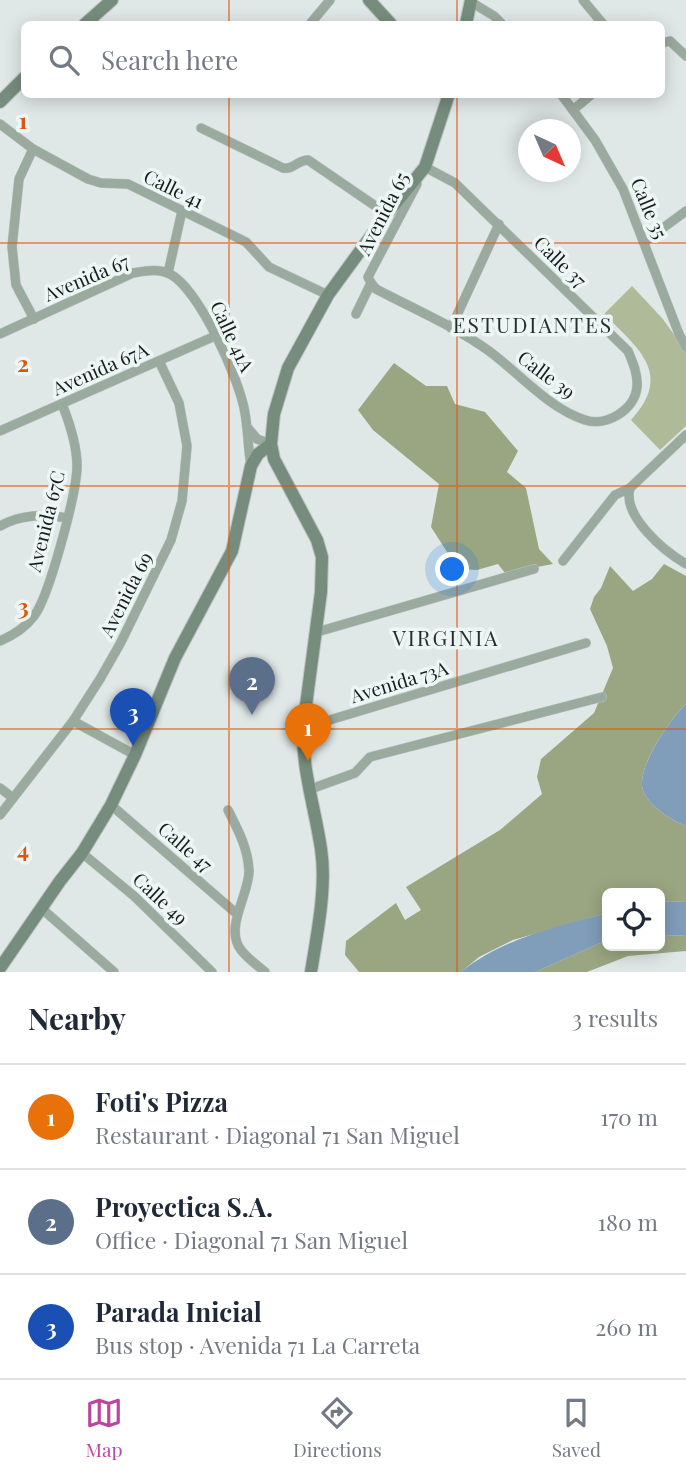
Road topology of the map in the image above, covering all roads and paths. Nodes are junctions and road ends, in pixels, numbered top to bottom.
1 (112, 0) edge
2 (330, 0) edge
3 (369, 0) edge
4 (583, 0) edge
5 (471, 1) edge
6 (88, 21) edge
7 (312, 21) edge
8 (388, 21) edge
9 (467, 21) edge
10 (499, 21) edge
11 (600, 21) edge
12 (666, 42) edge
13 (686, 56) edge
14 (21, 81) edge
15 (448, 98) edge
16 (564, 98) edge
17 (587, 98) edge
18 (0, 102) edge
19 (573, 110) junction
20 (0, 124) edge
21 (201, 128) dead end
22 (33, 149) junction
23 (425, 167) junction
24 (182, 211) junction
25 (686, 211) edge
26 (387, 214) junction
27 (499, 224) junction
28 (644, 242) junction
29 (168, 273) junction
30 (371, 283) junction
31 (328, 296) junction
32 (356, 314) dead end
33 (34, 318) junction
34 (451, 328) junction
35 (0, 334) edge
36 (215, 336) junction
37 (686, 347) edge
38 (159, 360) junction
39 (632, 401) joint
40 (62, 404) junction
41 (246, 426) junction
42 (0, 431) edge
43 (686, 435) edge
44 (271, 444) junction
45 (251, 466) junction
46 (630, 488) junction
47 (67, 517) junction
48 (0, 526) edge
49 (563, 561) dead end
50 (686, 564) edge
51 (534, 569) dead end
52 (317, 632) junction
53 (0, 641) edge
54 (586, 643) dead end
55 (602, 697) dead end
56 (73, 721) junction
57 (303, 728) junction
58 (135, 755) junction
59 (0, 788) edge
60 (308, 790) junction
61 (13, 798) junction
62 (111, 805) junction
63 (228, 810) dead end
64 (0, 815) edge
65 (82, 853) junction
66 (41, 908) junction
67 (237, 914) junction
68 (0, 968) edge
69 (114, 972) edge
70 (212, 972) edge
71 (265, 972) edge
72 (311, 972) edge

1 - 6 main road
2 - 7 street
3 - 8 main road
4 - 11 street
5 - 9 main road
5 - 10 street
12 - 13 street
14 - 18 main road
15 - 23 main road
16 - 19 street, Calle 35
17 - 19 street
19 - 28 street, Calle 35
20 - 22 street, Calle 41
21 - 26 street
22 - 24 street, Calle 41
22 - 33 street
23 - 26 main road
23 - 27 street, Calle 37
23 - 30 street, Avenida 65
24 - 29 street
24 - 31 street, Calle 41
25 - 28 street
26 - 31 main road
27 - 34 street
27 - 39 street, Calle 37
28 - 37 street, Calle 35
29 - 33 street, Avenida 67
29 - 36 street, Calle 41A
30 - 32 street, Avenida 65
30 - 34 street, Calle 39
31 - 44 main road
33 - 35 street, Avenida 67
34 - 39 street, Calle 39
36 - 38 street, Avenida 67A
36 - 41 street, Calle 41A
38 - 40 street, Avenida 67A
38 - 56 street, Avenida 69
40 - 42 street, Avenida 67A
40 - 47 street, Avenida 67C
41 - 44 street
41 - 45 street, Calle 41A
43 - 46 street
44 - 45 main road
44 - 52 main road
45 - 58 main road
46 - 49 street
46 - 50 street
47 - 48 street
47 - 53 street, Avenida 67C
51 - 52 street
52 - 57 main road
54 - 57 street, Avenida 73A
55 - 60 street
56 - 58 street
56 - 61 street, Avenida 69
57 - 60 main road
58 - 62 main road
59 - 61 street
60 - 72 main road
61 - 64 street, Avenida 69
62 - 65 main road
62 - 67 street, Calle 47
63 - 67 street
65 - 66 main road
65 - 70 street, Calle 49
66 - 68 main road
66 - 69 street
67 - 71 street

